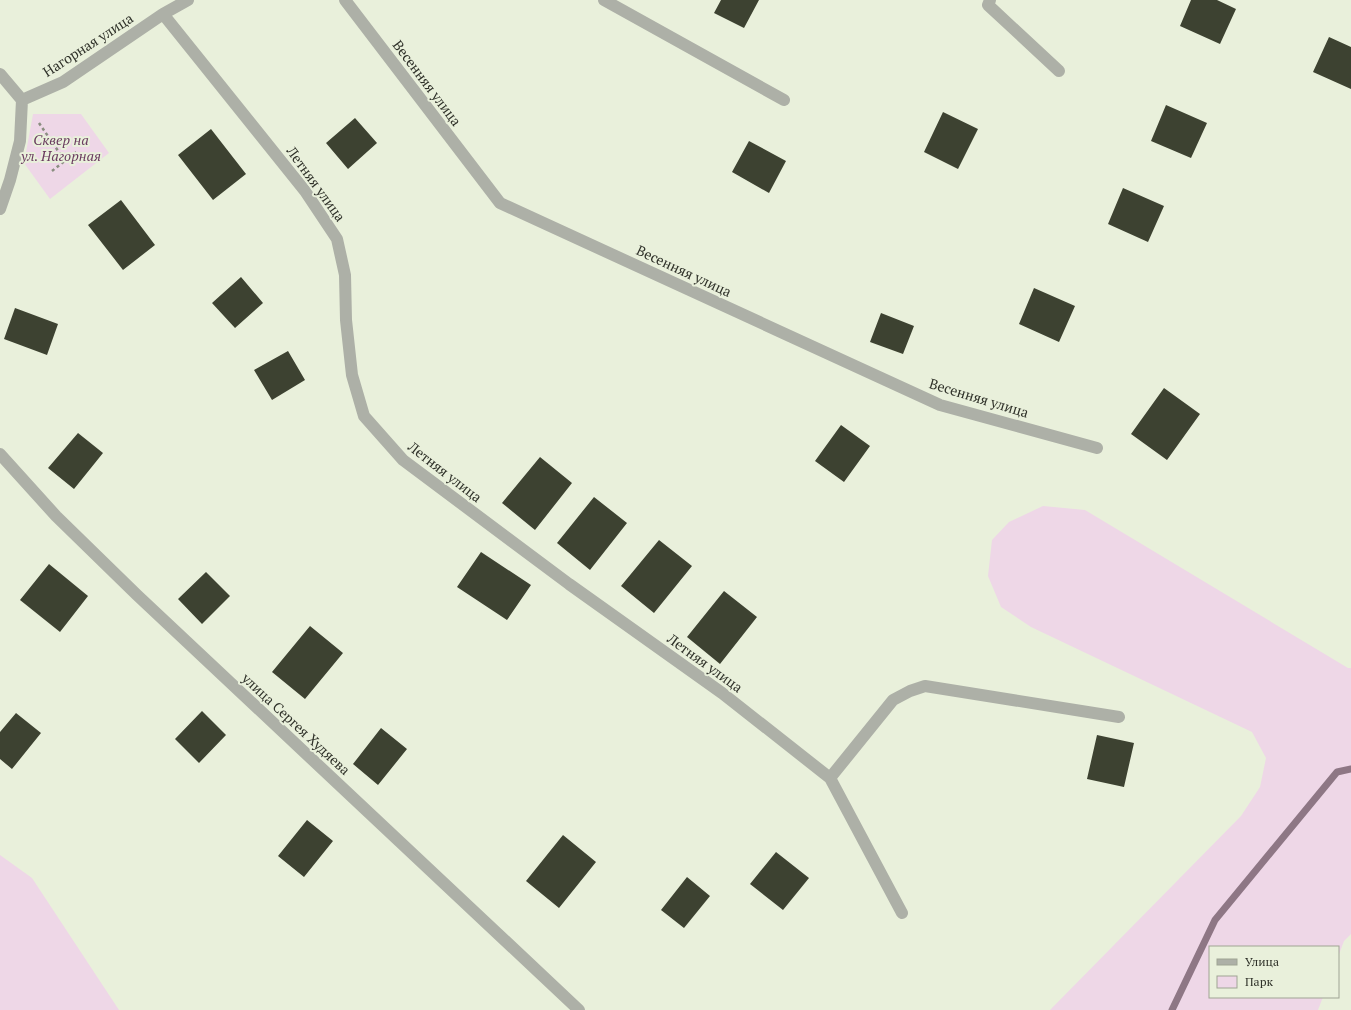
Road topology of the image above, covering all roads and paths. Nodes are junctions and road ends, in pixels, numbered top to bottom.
1 (188, 0) edge
2 (345, 0) edge
3 (604, 0) edge
4 (990, 0) edge
5 (163, 14) junction
6 (1059, 71) dead end
7 (0, 74) edge
8 (22, 100) junction
9 (784, 100) dead end
10 (76, 152) dead end
11 (65, 161) junction
12 (52, 171) dead end
13 (0, 209) edge
14 (1097, 448) dead end
15 (0, 454) edge
16 (1119, 717) dead end
17 (830, 778) junction
18 (902, 913) dead end
19 (579, 1010) edge

1 - 5 street, Нагорная улица
2 - 14 street, Весенняя улица
3 - 9 street
4 - 6 street
5 - 8 street, Нагорная улица
5 - 17 street, Летняя улица
7 - 8 street
8 - 11 path
8 - 13 street
10 - 11 path
11 - 12 path
15 - 19 street, улица Сергея Худяева
16 - 17 street
17 - 18 street

